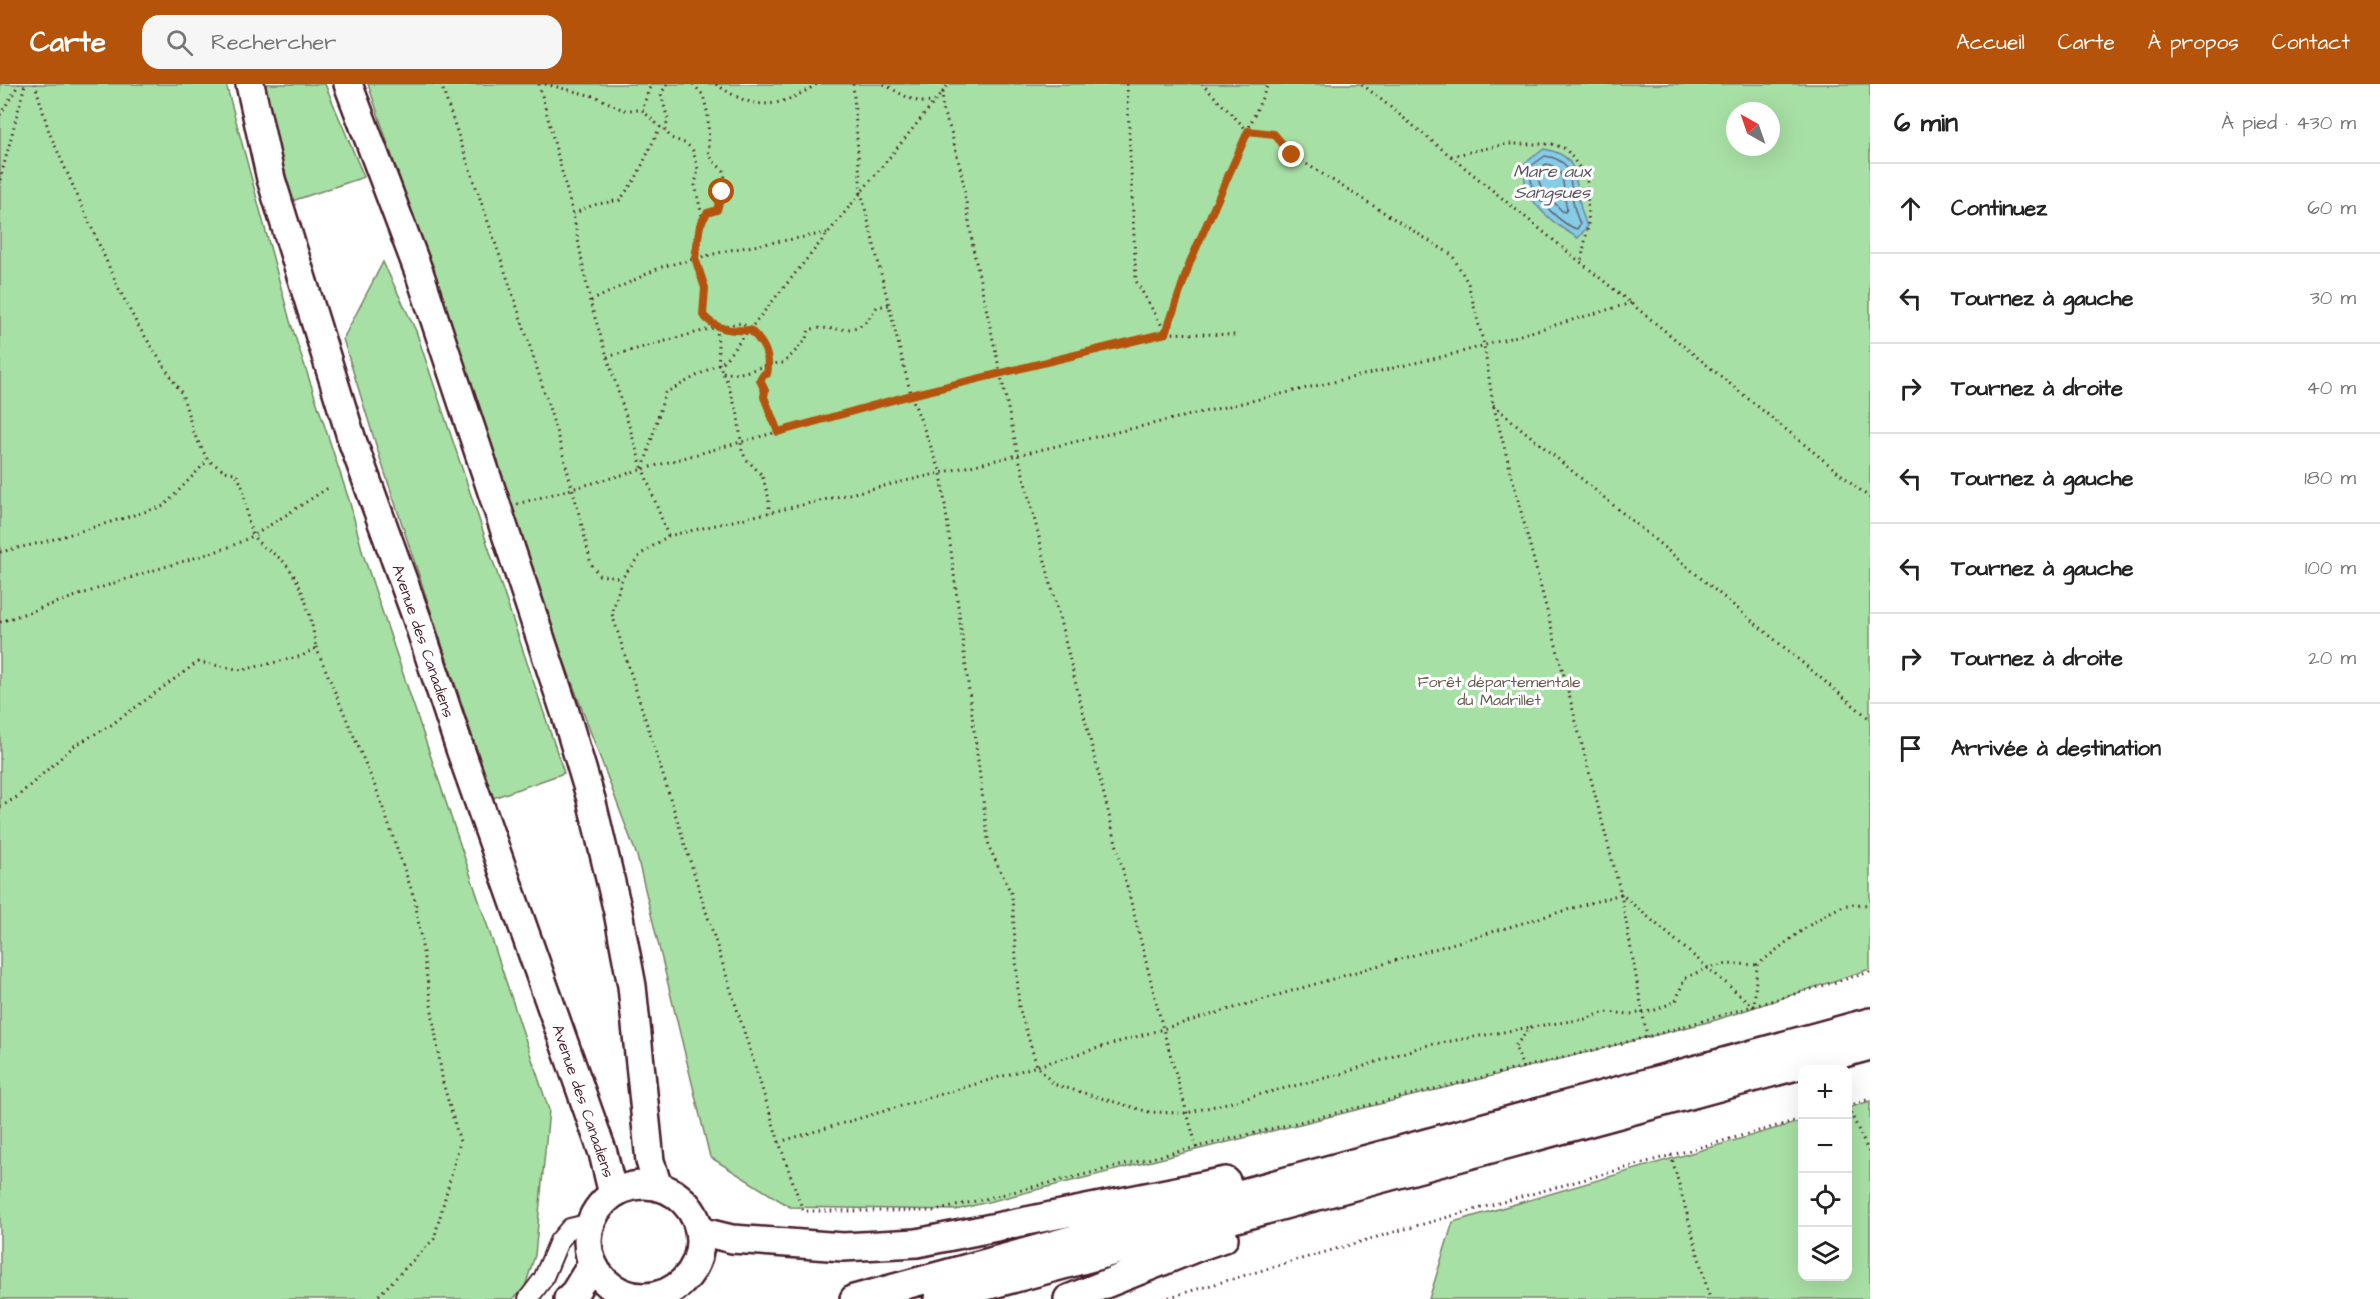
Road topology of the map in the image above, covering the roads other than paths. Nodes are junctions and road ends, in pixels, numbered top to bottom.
1 (236, 84) edge
2 (250, 84) edge
3 (348, 84) edge
4 (271, 179) junction
5 (1870, 1022) edge
6 (1870, 1046) edge
7 (1292, 1180) junction
8 (658, 1187) junction
9 (613, 1194) junction
10 (1324, 1194) junction
11 (591, 1223) junction
12 (699, 1232) junction
13 (592, 1264) junction
14 (661, 1296) edge
15 (528, 1299) edge
16 (568, 1299) edge
17 (854, 1299) edge
18 (938, 1299) edge
19 (1068, 1299) edge

1 - 4 highway
2 - 4 highway, Avenue des Canadiens
3 - 8 highway
4 - 9 highway, Avenue des Canadiens
5 - 7 highway
6 - 10 highway
7 - 12 highway
7 - 17 highway
8 - 9 highway
8 - 12 highway
9 - 11 highway
10 - 18 highway
10 - 19 highway
11 - 13 highway
11 - 15 lane
12 - 14 highway
13 - 14 highway
13 - 16 highway

